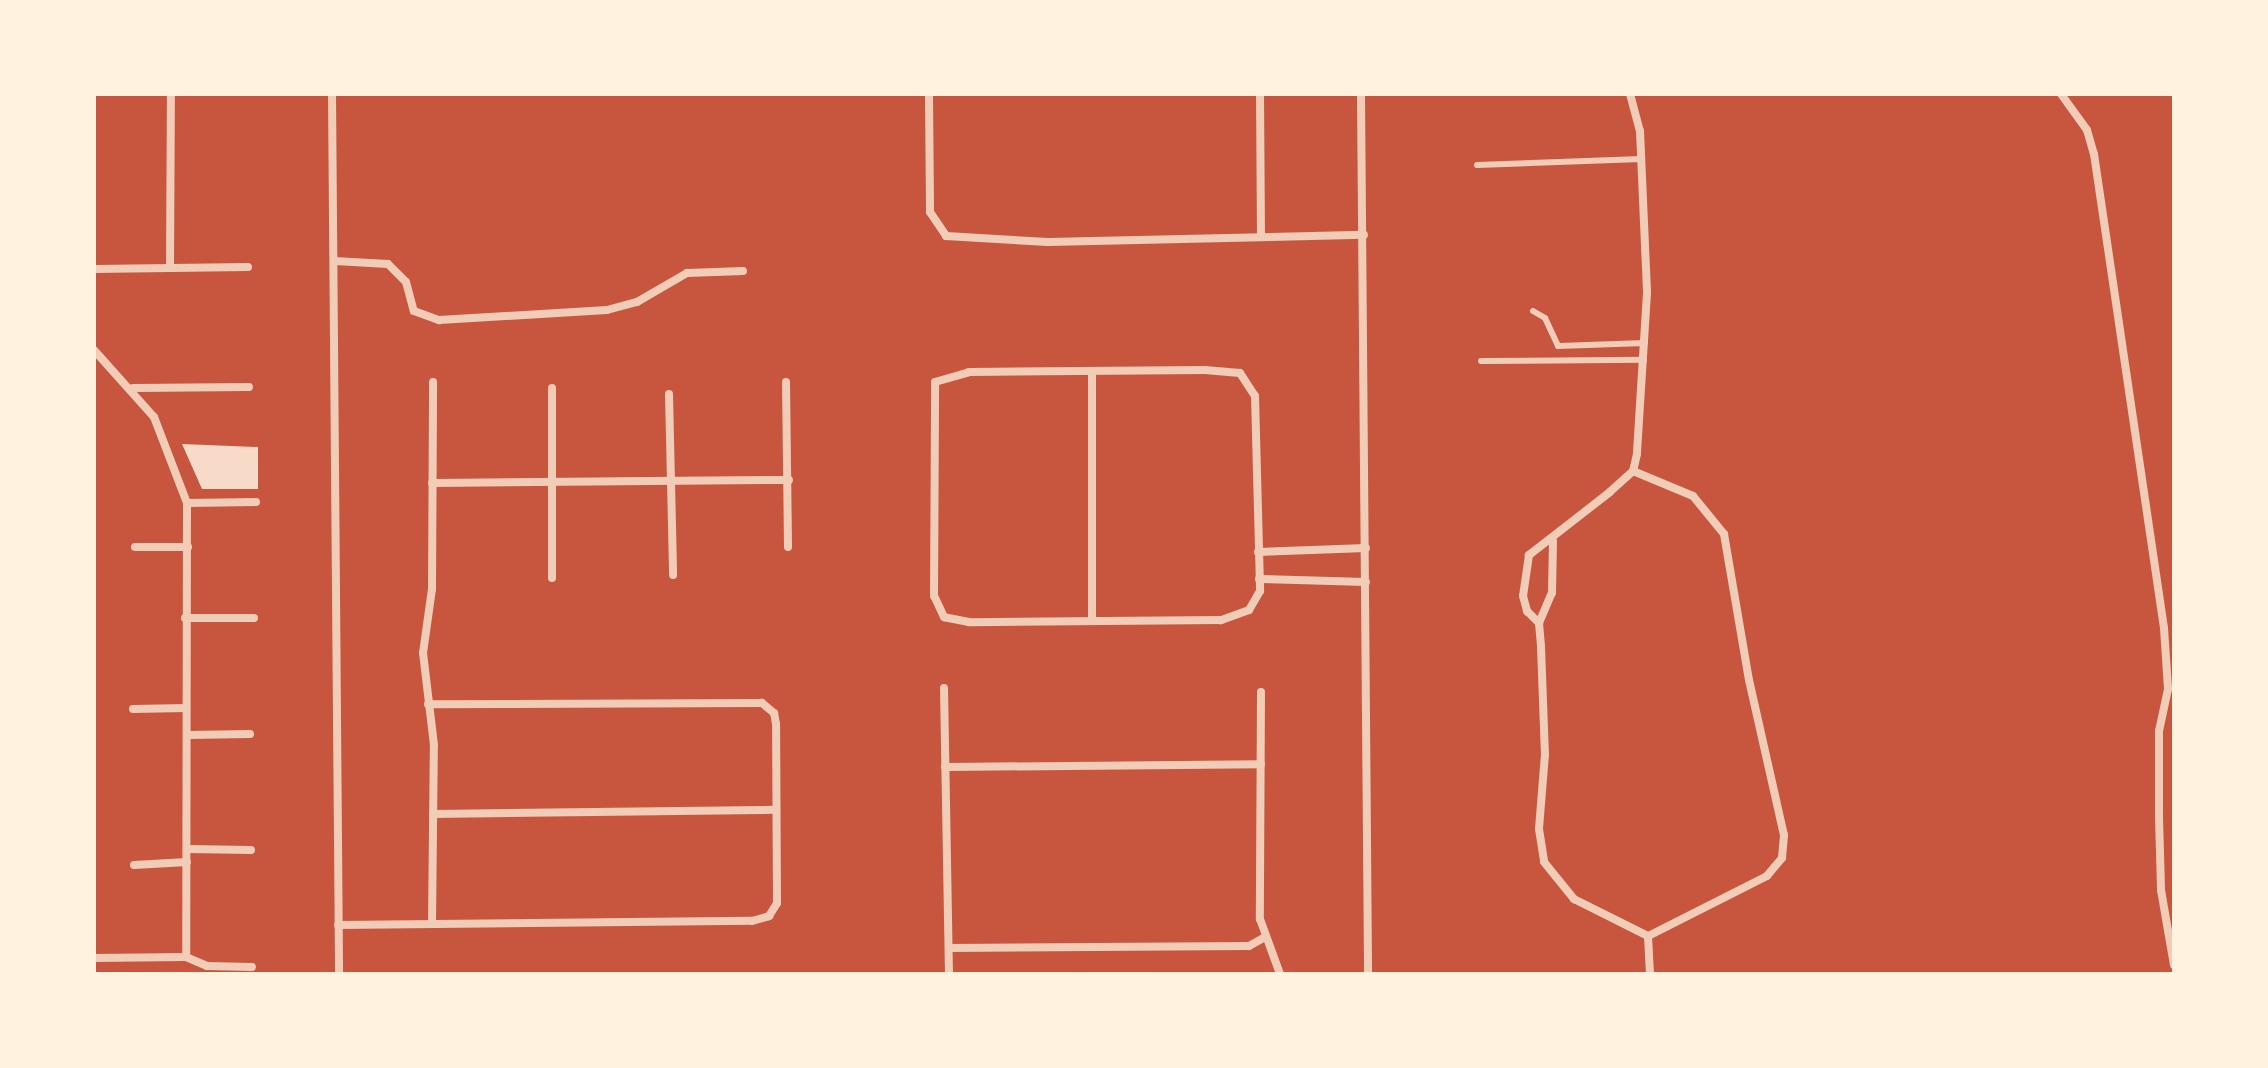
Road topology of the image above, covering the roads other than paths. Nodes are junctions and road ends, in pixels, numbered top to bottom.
1 (171, 94) edge
2 (332, 94) edge
3 (929, 94) edge
4 (1260, 94) edge
5 (1361, 94) edge
6 (1630, 94) edge
7 (2061, 94) edge
8 (1641, 159) junction
9 (1477, 165) dead end
10 (1364, 235) junction
11 (1261, 237) junction
12 (335, 261) junction
13 (248, 267) dead end
14 (170, 268) junction
15 (94, 269) edge
16 (743, 271) dead end
17 (1533, 311) dead end
18 (1645, 343) junction
19 (94, 350) edge
20 (1644, 360) junction
21 (1481, 361) dead end
22 (1092, 372) junction
23 (433, 382) dead end
24 (786, 382) dead end
25 (249, 387) dead end
26 (133, 388) junction
27 (552, 388) dead end
28 (669, 394) dead end
29 (1633, 471) junction
30 (789, 480) junction
31 (671, 482) junction
32 (432, 483) junction
33 (552, 484) junction
34 (256, 502) dead end
35 (187, 503) junction
36 (1553, 541) junction
37 (135, 547) dead end
38 (188, 547) junction
39 (788, 547) dead end
40 (1366, 548) junction
41 (1258, 552) junction
42 (673, 575) dead end
43 (552, 578) dead end
44 (1259, 579) junction
45 (1366, 582) junction
46 (185, 618) junction
47 (254, 618) dead end
48 (1092, 618) junction
49 (1539, 623) junction
50 (944, 688) dead end
51 (1261, 692) dead end
52 (428, 704) junction
53 (186, 708) junction
54 (133, 709) dead end
55 (250, 734) dead end
56 (188, 735) junction
57 (1261, 764) junction
58 (945, 767) junction
59 (776, 810) junction
60 (433, 814) junction
61 (187, 849) junction
62 (251, 850) dead end
63 (187, 862) junction
64 (134, 865) dead end
65 (432, 923) junction
66 (338, 925) junction
67 (1648, 936) junction
68 (1265, 937) junction
69 (949, 948) junction
70 (186, 957) junction
71 (94, 958) edge
72 (2174, 965) edge
73 (252, 967) dead end
74 (339, 974) edge
75 (949, 974) edge
76 (1280, 974) edge
77 (1368, 974) edge
78 (1650, 974) edge

1 - 14 street
2 - 12 street
3 - 11 street
4 - 11 street
5 - 10 street
6 - 8 street
7 - 72 street
8 - 9 lane
8 - 18 street
10 - 11 street
10 - 40 street
12 - 16 street
12 - 66 street
13 - 14 street
14 - 15 street
17 - 18 lane
18 - 20 street
19 - 26 street
20 - 21 lane
20 - 29 street
22 - 41 street
22 - 48 street
22 - 48 street
23 - 32 street
24 - 30 street
25 - 26 street
26 - 35 street
27 - 33 street
28 - 31 street
29 - 36 street
29 - 67 street
30 - 31 street
30 - 39 street
31 - 33 street
31 - 42 street
32 - 33 street
32 - 52 street
33 - 43 street
34 - 35 street
35 - 38 street
36 - 49 street
36 - 49 street
37 - 38 street
38 - 46 street
40 - 41 street
40 - 45 street
41 - 44 street
44 - 45 street
44 - 48 street
45 - 77 street
46 - 47 street
46 - 53 street
49 - 67 street
50 - 58 street
51 - 57 street
52 - 59 street
52 - 60 street
53 - 54 street
53 - 56 street
55 - 56 street
56 - 61 street
57 - 58 street
57 - 68 street
58 - 69 street
59 - 60 street
59 - 65 street
60 - 65 street
61 - 62 street
61 - 63 street
63 - 64 street
63 - 70 street
65 - 66 street
66 - 74 street
67 - 78 street
68 - 69 street
68 - 76 street
69 - 75 street
70 - 71 street
70 - 73 street

